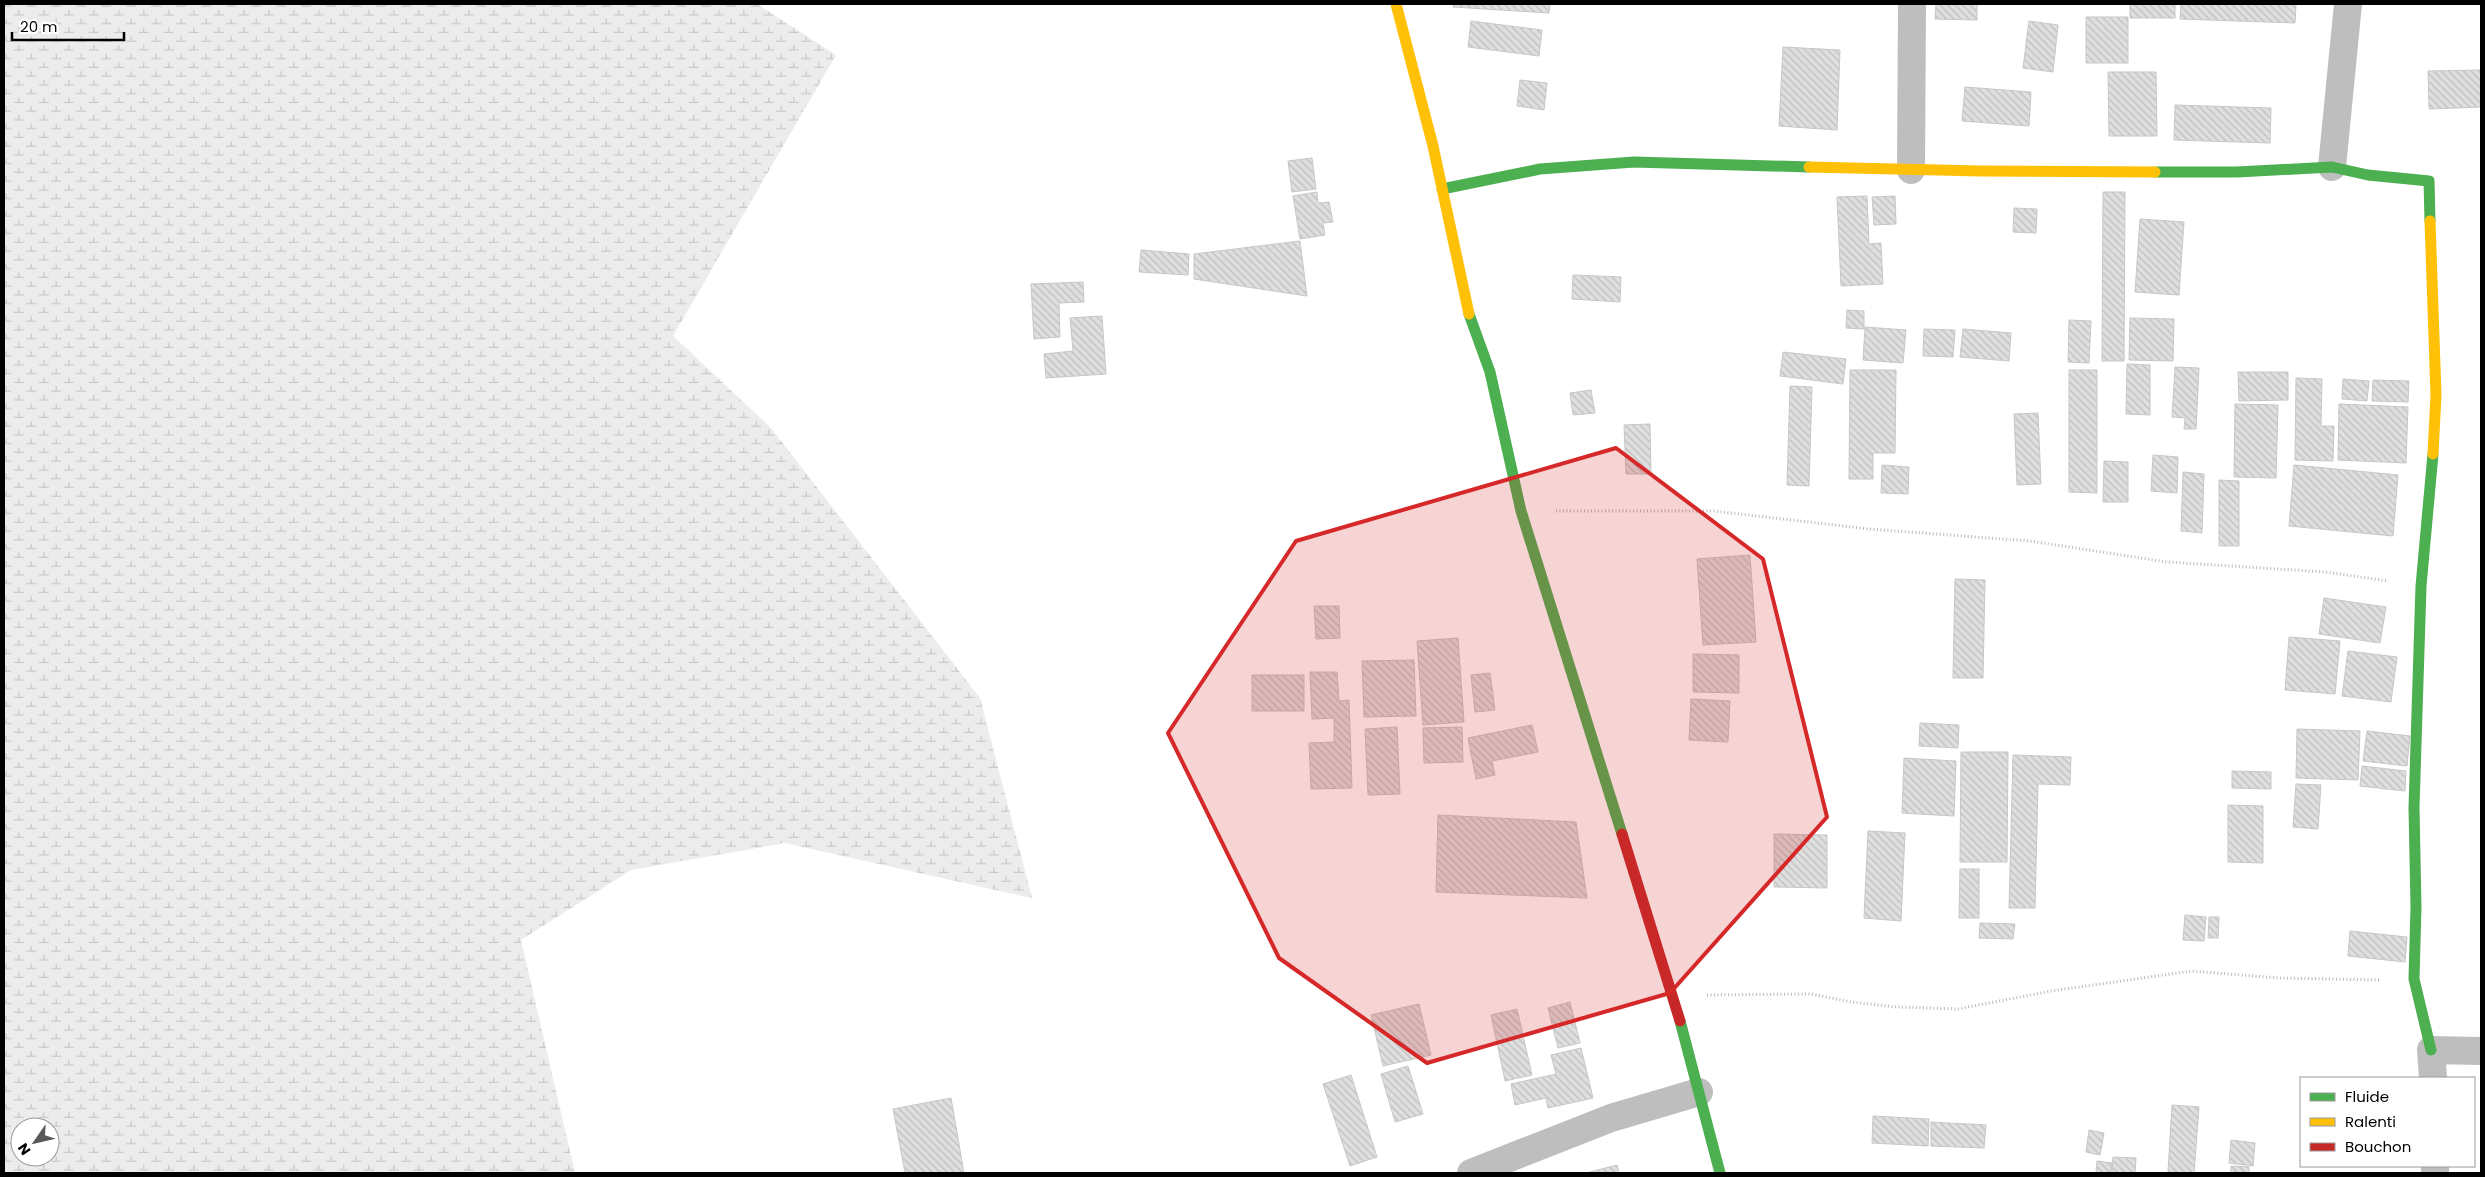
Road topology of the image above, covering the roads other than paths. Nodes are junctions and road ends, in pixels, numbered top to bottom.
1 (1396, 4) edge
2 (1912, 4) edge
3 (2348, 4) edge
4 (2332, 166) junction
5 (1911, 170) junction
6 (1442, 189) junction
7 (2431, 1050) junction
8 (2481, 1051) edge
9 (2433, 1077) edge
10 (1699, 1092) junction
11 (1471, 1173) edge
12 (1720, 1173) edge

1 - 6 street
2 - 5 street
3 - 4 street
4 - 5 street
4 - 7 street
5 - 6 street
6 - 10 street
7 - 8 street
7 - 9 street
10 - 11 street
10 - 12 street

